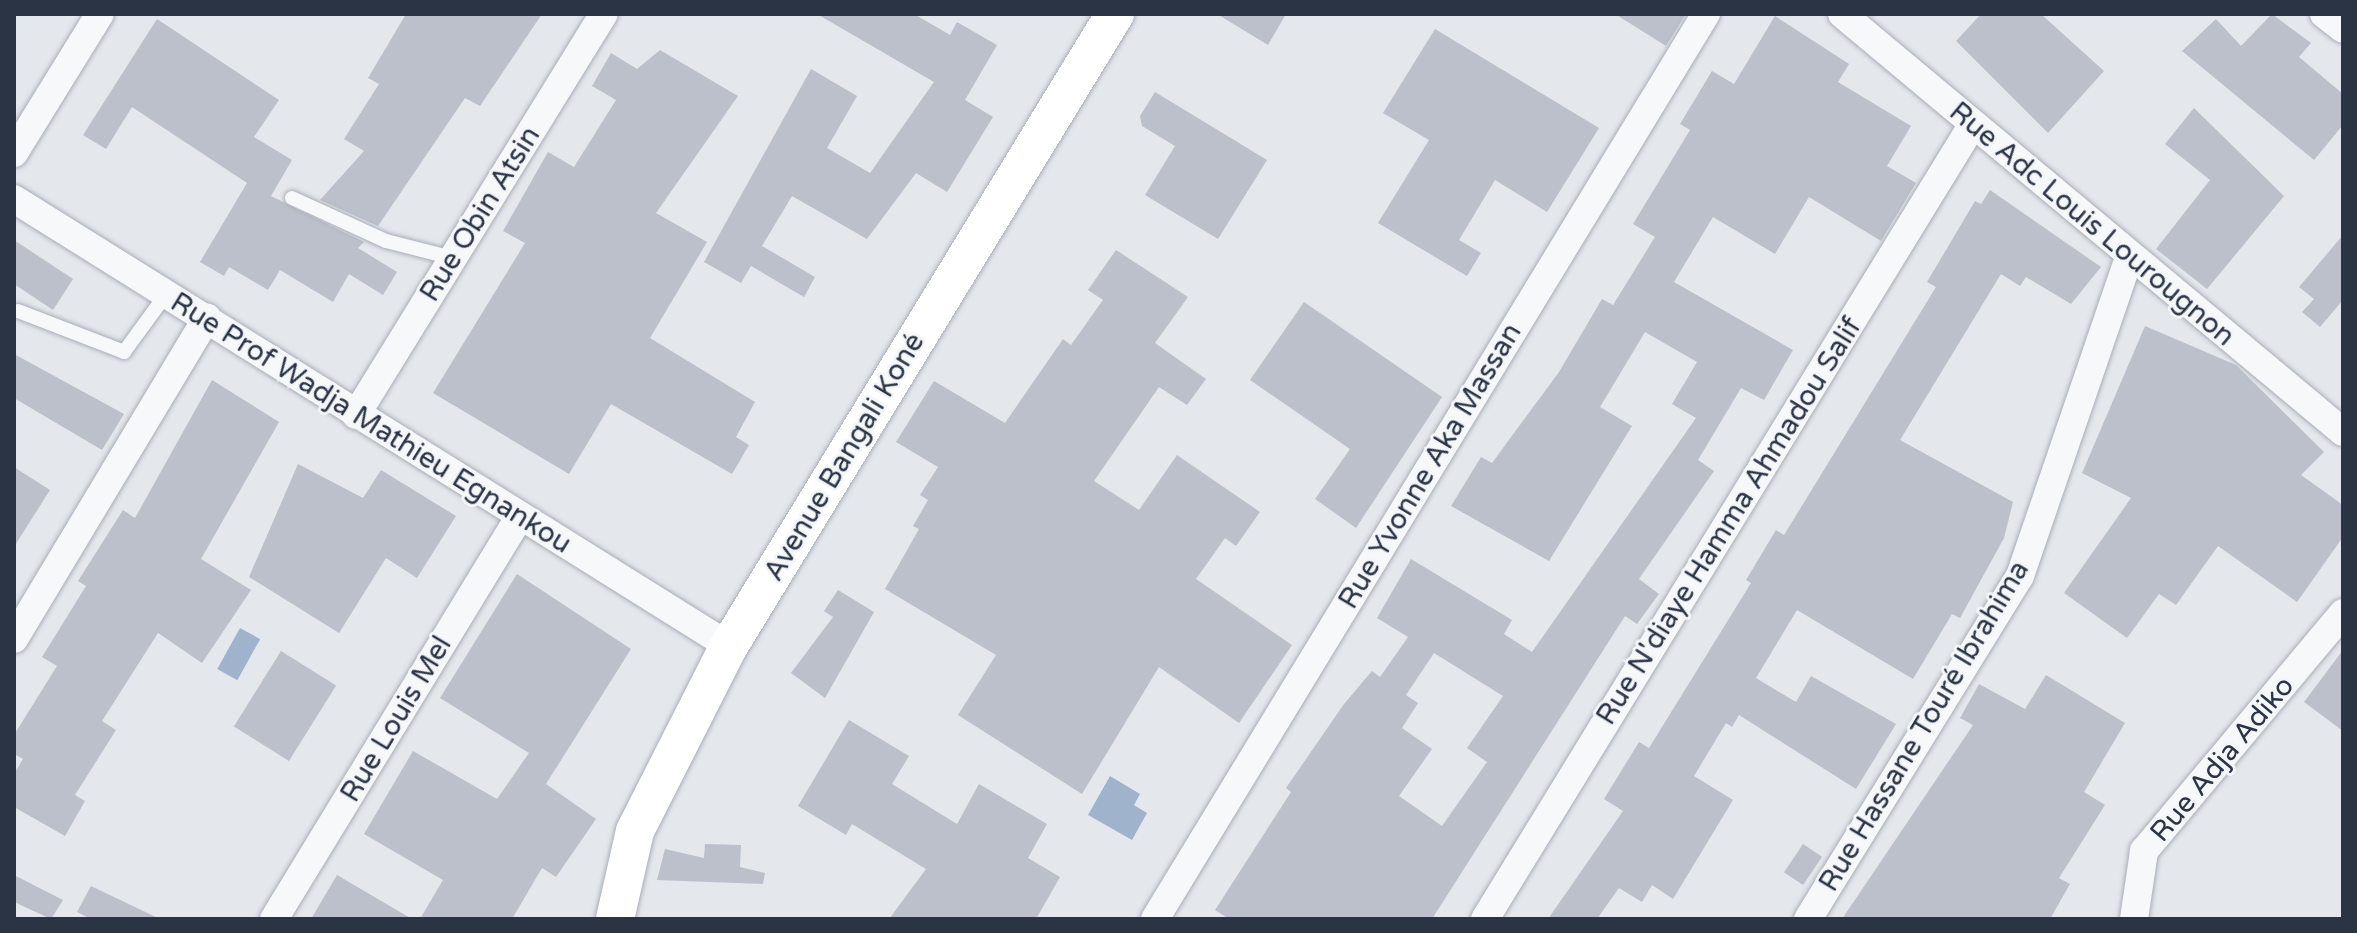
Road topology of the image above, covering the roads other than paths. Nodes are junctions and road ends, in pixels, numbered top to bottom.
1 (604, 14) edge
2 (1115, 14) edge
3 (1706, 14) edge
4 (1842, 14) edge
5 (2324, 14) edge
6 (90, 17) edge
7 (2343, 29) edge
8 (1973, 124) junction
9 (14, 153) edge
10 (292, 198) dead end
11 (14, 199) edge
12 (453, 258) junction
13 (2129, 258) junction
14 (167, 293) junction
15 (18, 311) dead end
16 (207, 318) junction
17 (356, 415) junction
18 (2343, 432) edge
19 (519, 518) junction
20 (2343, 613) edge
21 (14, 639) edge
22 (729, 646) junction
23 (274, 919) edge
24 (615, 919) edge
25 (1155, 919) edge
26 (1485, 919) edge
27 (1808, 919) edge
28 (2134, 919) edge

1 - 12 street, Rue Obin Atsin
2 - 22 street, Avenue Bangali Koné
3 - 25 street, Rue Yvonne Aka Massan
4 - 8 street, Rue Adc Louis Lourougnon
5 - 7 street
6 - 9 street
8 - 13 street, Rue Adc Louis Lourougnon
8 - 26 street, Rue N'diaye Hamma Ahmadou Salif
10 - 12 lane
11 - 14 street, Rue Prof Wadja Mathieu Egnankou
12 - 17 street, Rue Obin Atsin
13 - 18 street, Rue Adc Louis Lourougnon
13 - 27 street, Rue Hassane Touré Ibrahima
14 - 15 lane
14 - 16 street, Rue Prof Wadja Mathieu Egnankou
16 - 17 street, Rue Prof Wadja Mathieu Egnankou
16 - 21 street
17 - 19 street, Rue Prof Wadja Mathieu Egnankou
19 - 22 street, Rue Prof Wadja Mathieu Egnankou
19 - 23 street, Rue Louis Mel
20 - 28 street, Rue Adja Adiko
22 - 24 street, Avenue Bangali Koné

